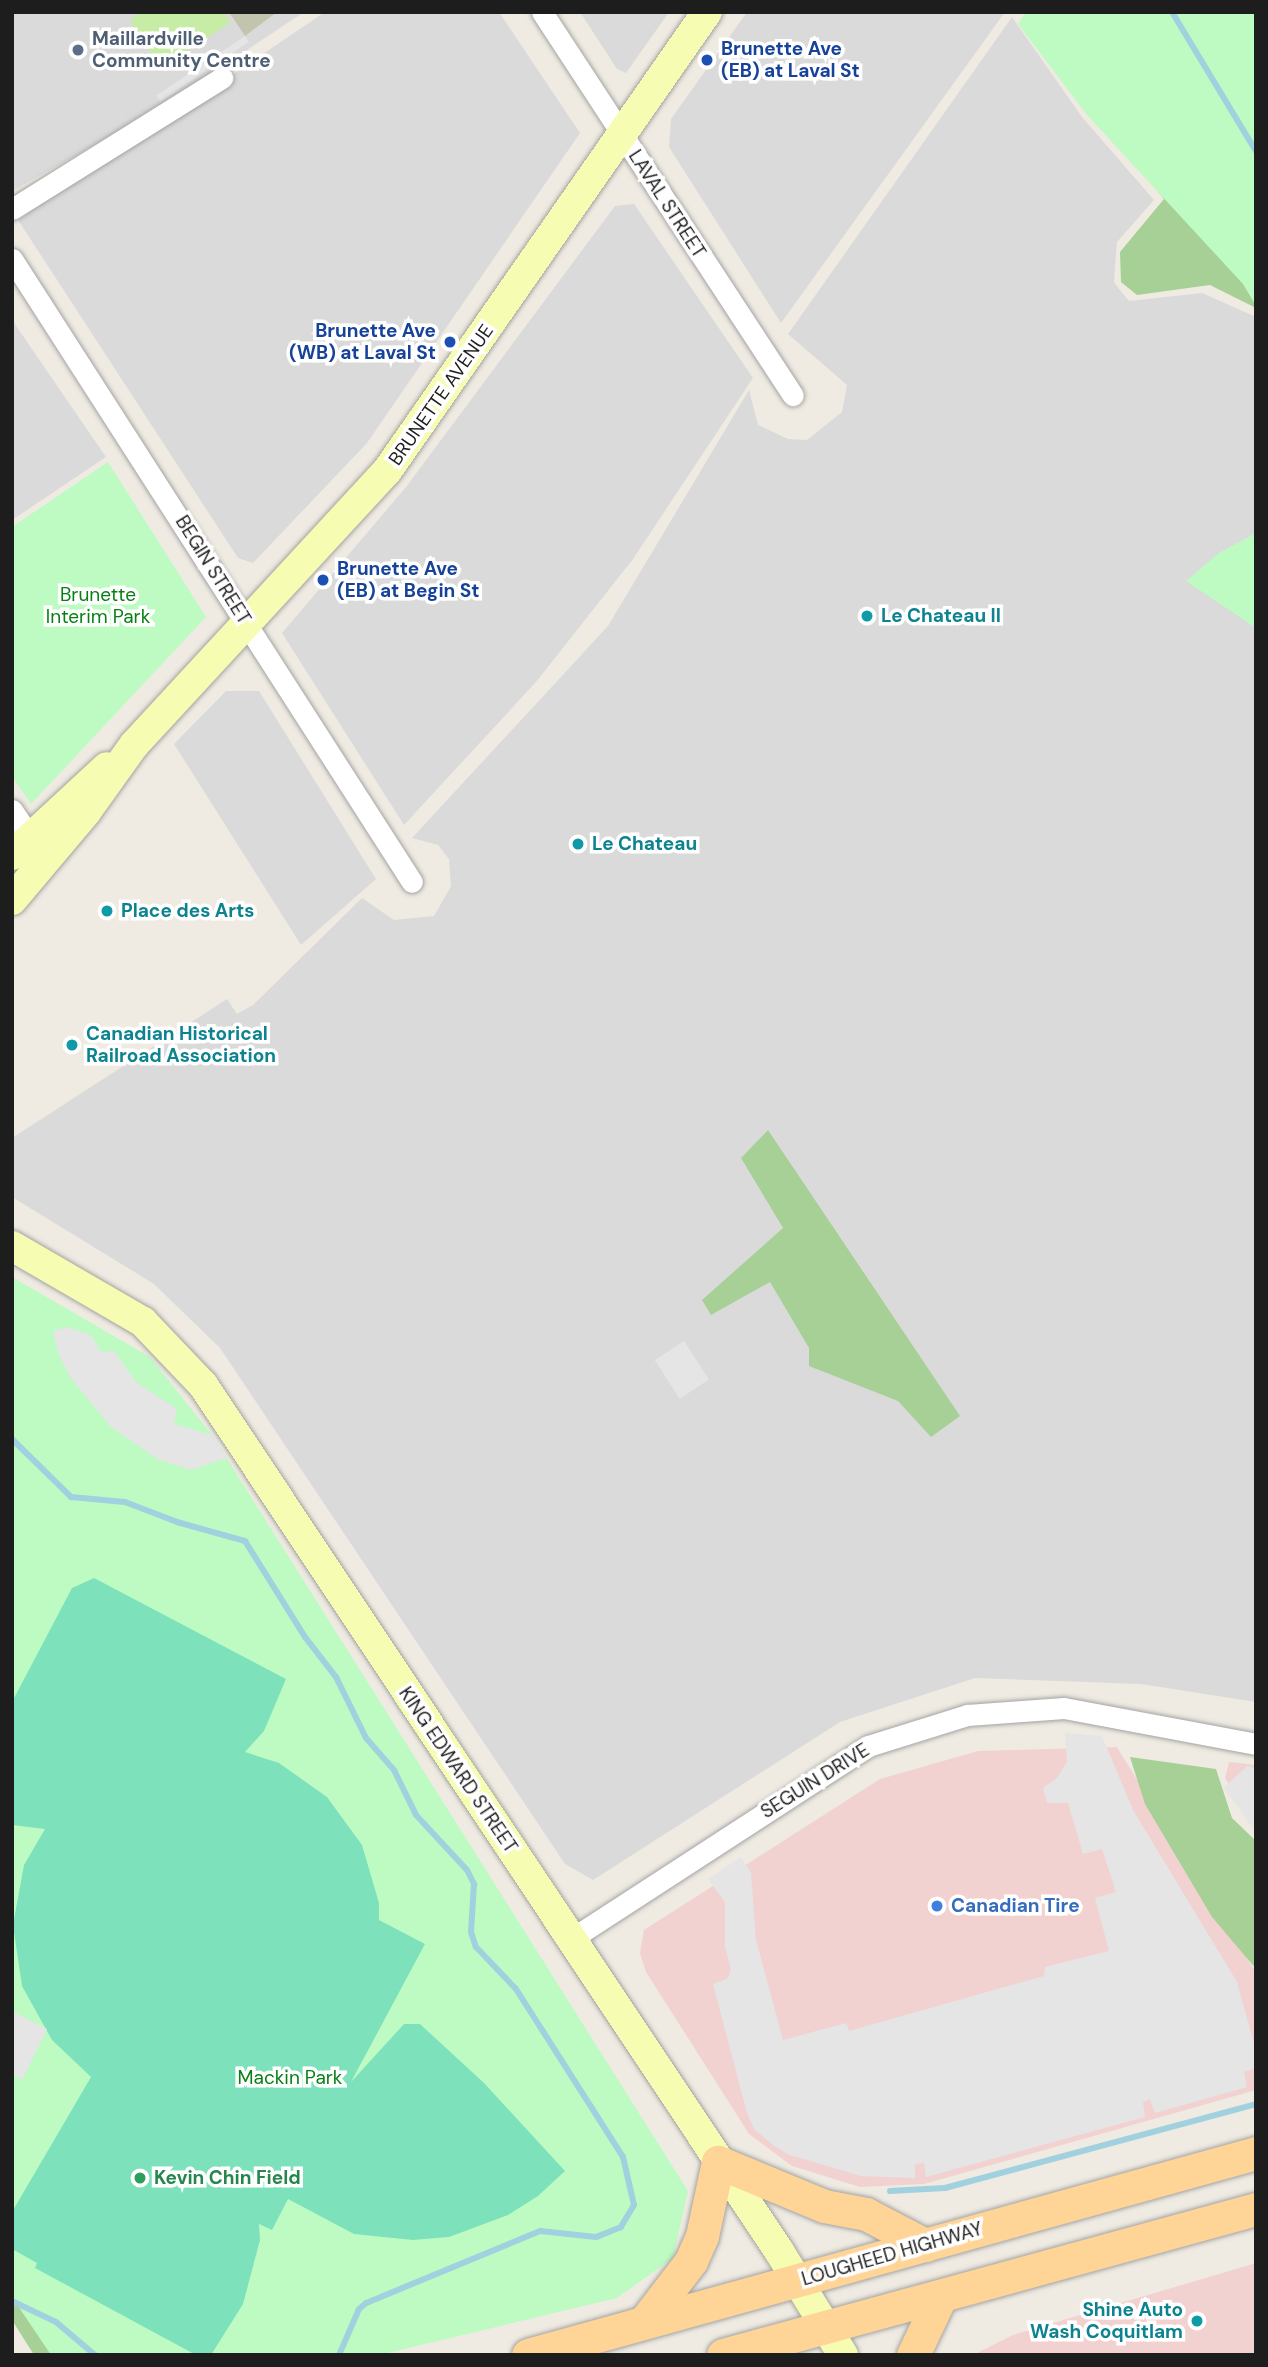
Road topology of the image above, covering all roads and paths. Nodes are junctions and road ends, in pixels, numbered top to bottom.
1 (542, 12) edge
2 (708, 12) edge
3 (222, 78) dead end
4 (622, 136) junction
5 (12, 209) edge
6 (12, 260) edge
7 (793, 395) dead end
8 (247, 624) junction
9 (134, 745) junction
10 (12, 810) edge
11 (21, 845) edge
12 (412, 882) dead end
13 (12, 900) edge
14 (12, 1246) edge
15 (1256, 1744) edge
16 (571, 1939) junction
17 (1256, 2153) edge
18 (718, 2162) junction
19 (1256, 2209) edge
20 (925, 2245) junction
21 (797, 2280) junction
22 (940, 2298) junction
23 (645, 2322) junction
24 (826, 2326) junction
25 (528, 2355) edge
26 (723, 2355) edge
27 (843, 2355) edge
28 (913, 2355) edge

1 - 4 street, LAVAL STREET
2 - 4 main road, BRUNETTE AVENUE
3 - 5 street
4 - 7 street, LAVAL STREET
4 - 8 main road, BRUNETTE AVENUE
6 - 8 street, BEGIN STREET
8 - 9 main road, BRUNETTE AVENUE
8 - 12 street, BEGIN STREET
9 - 11 main road, BRUNETTE AVENUE
9 - 13 main road, BRUNETTE AVENUE
10 - 11 street
14 - 16 main road, KING EDWARD STREET
15 - 16 street, SEGUIN DRIVE
16 - 18 main road, KING EDWARD STREET
17 - 20 main road, LOUGHEED HIGHWAY
18 - 20 main road
18 - 21 main road, KING EDWARD STREET
18 - 23 main road
19 - 22 main road
20 - 21 main road, LOUGHEED HIGHWAY
21 - 23 main road, LOUGHEED HIGHWAY
21 - 24 main road, KING EDWARD STREET
22 - 24 main road
22 - 28 main road
23 - 25 main road, LOUGHEED HIGHWAY
24 - 26 main road
24 - 27 main road, KING EDWARD STREET

